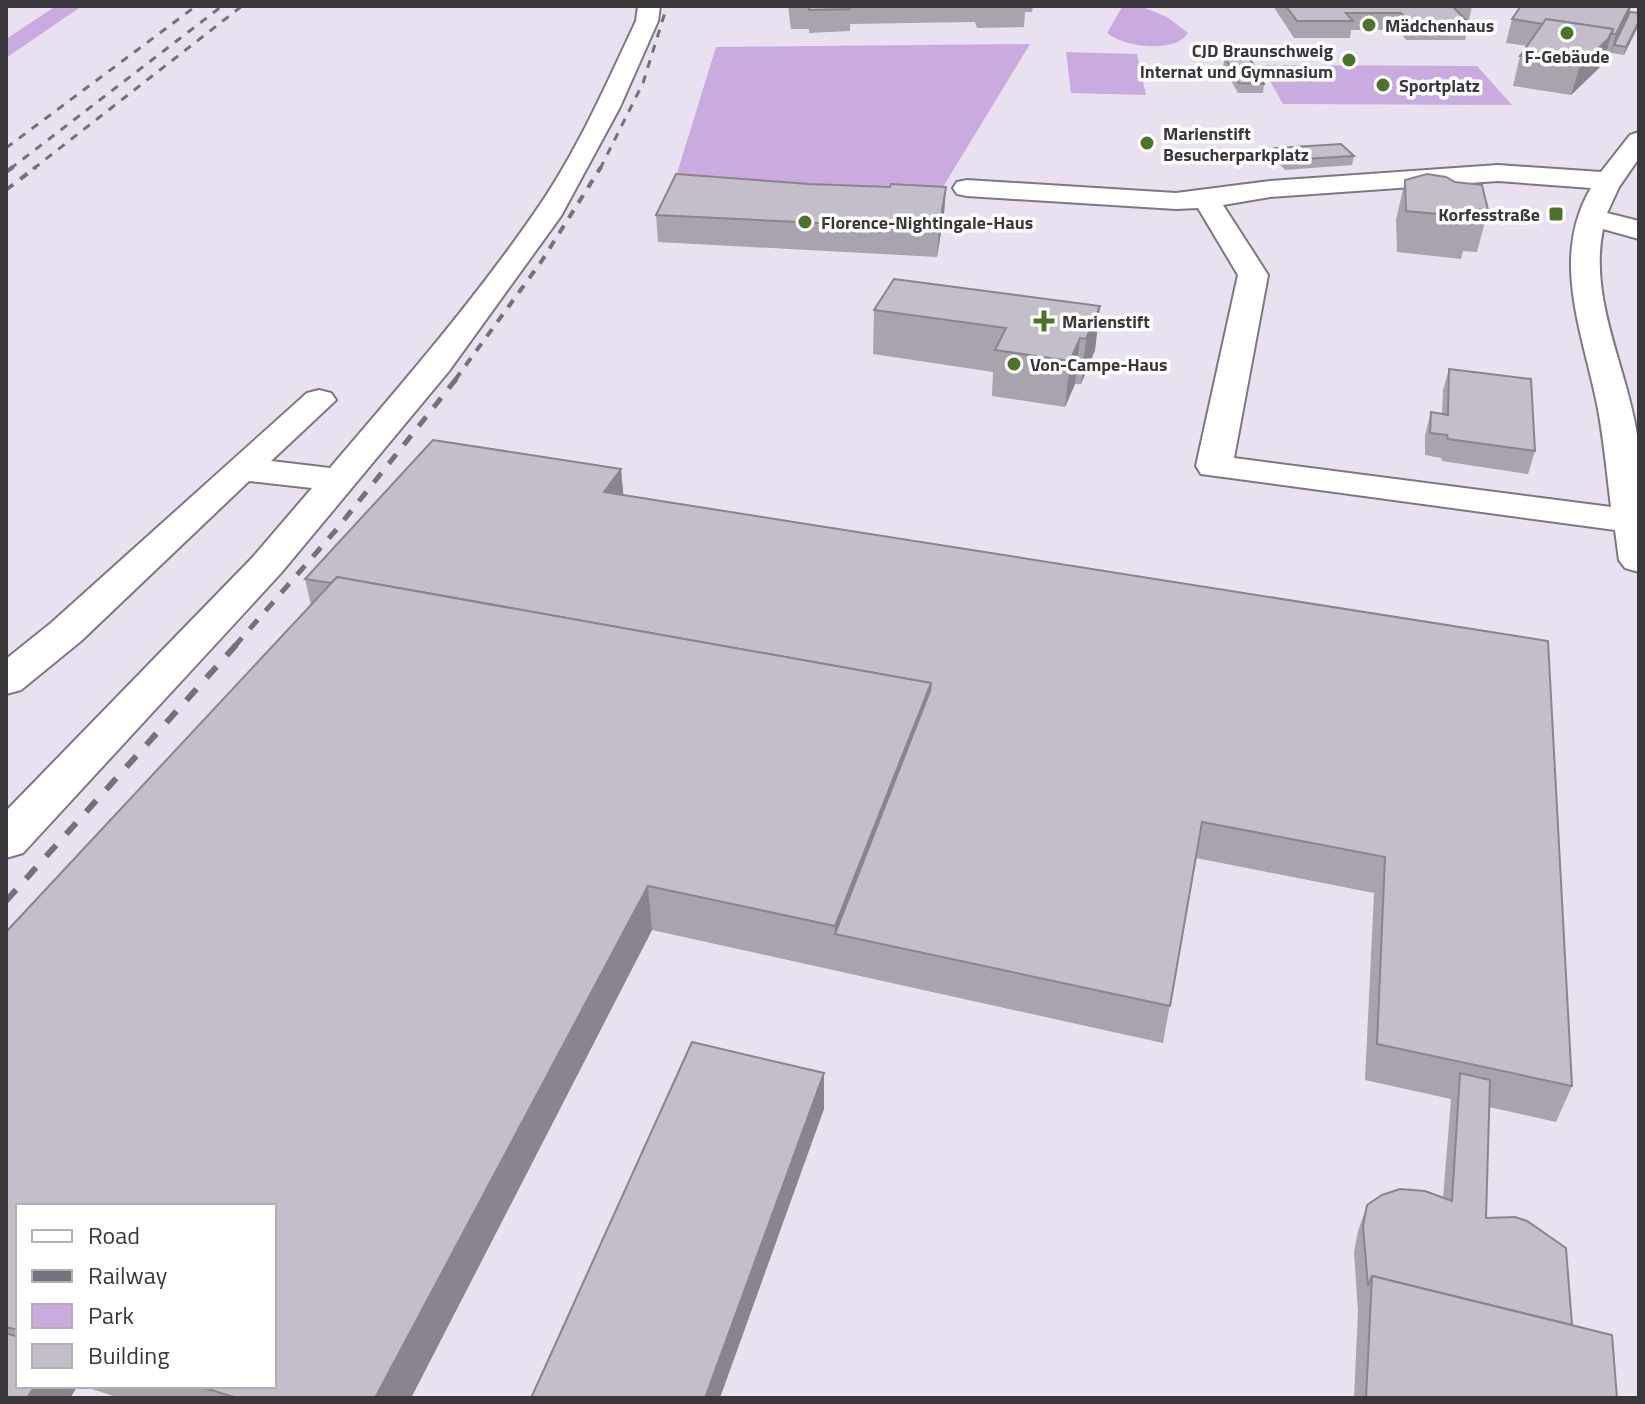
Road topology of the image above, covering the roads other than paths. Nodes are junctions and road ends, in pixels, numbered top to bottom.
1 (649, 6) edge
2 (1639, 140) edge
3 (1608, 181) junction
4 (967, 188) dead end
5 (1206, 199) junction
6 (1591, 217) junction
7 (1639, 230) edge
8 (319, 400) dead end
9 (241, 469) junction
10 (339, 480) junction
11 (1631, 521) junction
12 (1639, 560) edge
13 (6, 681) edge
14 (6, 841) edge

1 - 10 street
2 - 3 street
3 - 5 street
3 - 6 street
4 - 5 street
5 - 11 street
6 - 7 street
6 - 11 street
8 - 9 street
9 - 10 street
9 - 13 street
10 - 14 street
11 - 12 street

